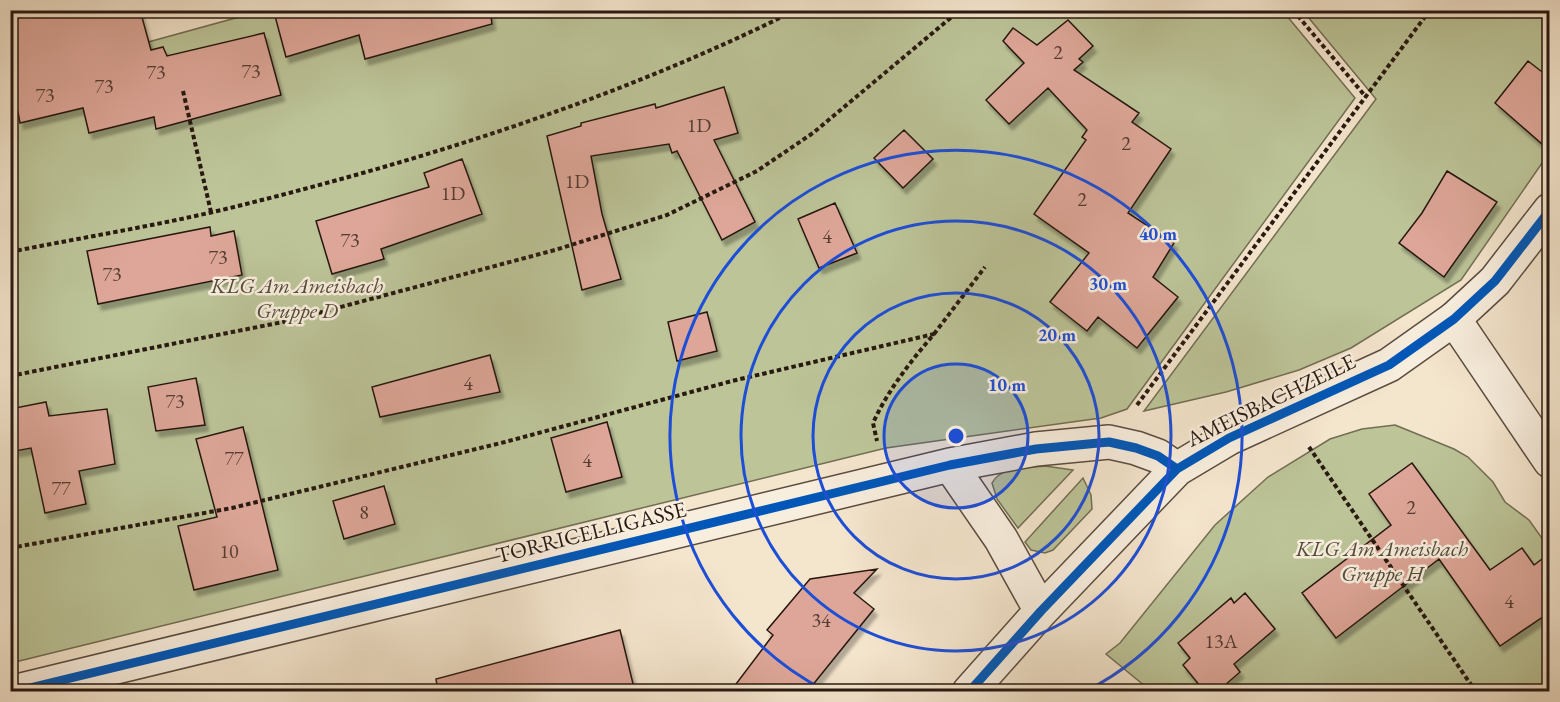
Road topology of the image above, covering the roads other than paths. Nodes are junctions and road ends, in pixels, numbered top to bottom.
1 (1550, 210) edge
2 (1454, 318) junction
3 (1550, 461) edge
4 (950, 465) junction
5 (1177, 469) junction
6 (1041, 610) junction
7 (13, 692) edge
8 (969, 692) edge

1 - 2 street, AMEISBACHZEILE
2 - 3 street
2 - 5 street, AMEISBACHZEILE
4 - 5 street, TORRICELLIGASSE
4 - 6 street
4 - 7 street, TORRICELLIGASSE
5 - 6 street, AMEISBACHZEILE
6 - 8 street, AMEISBACHZEILE

